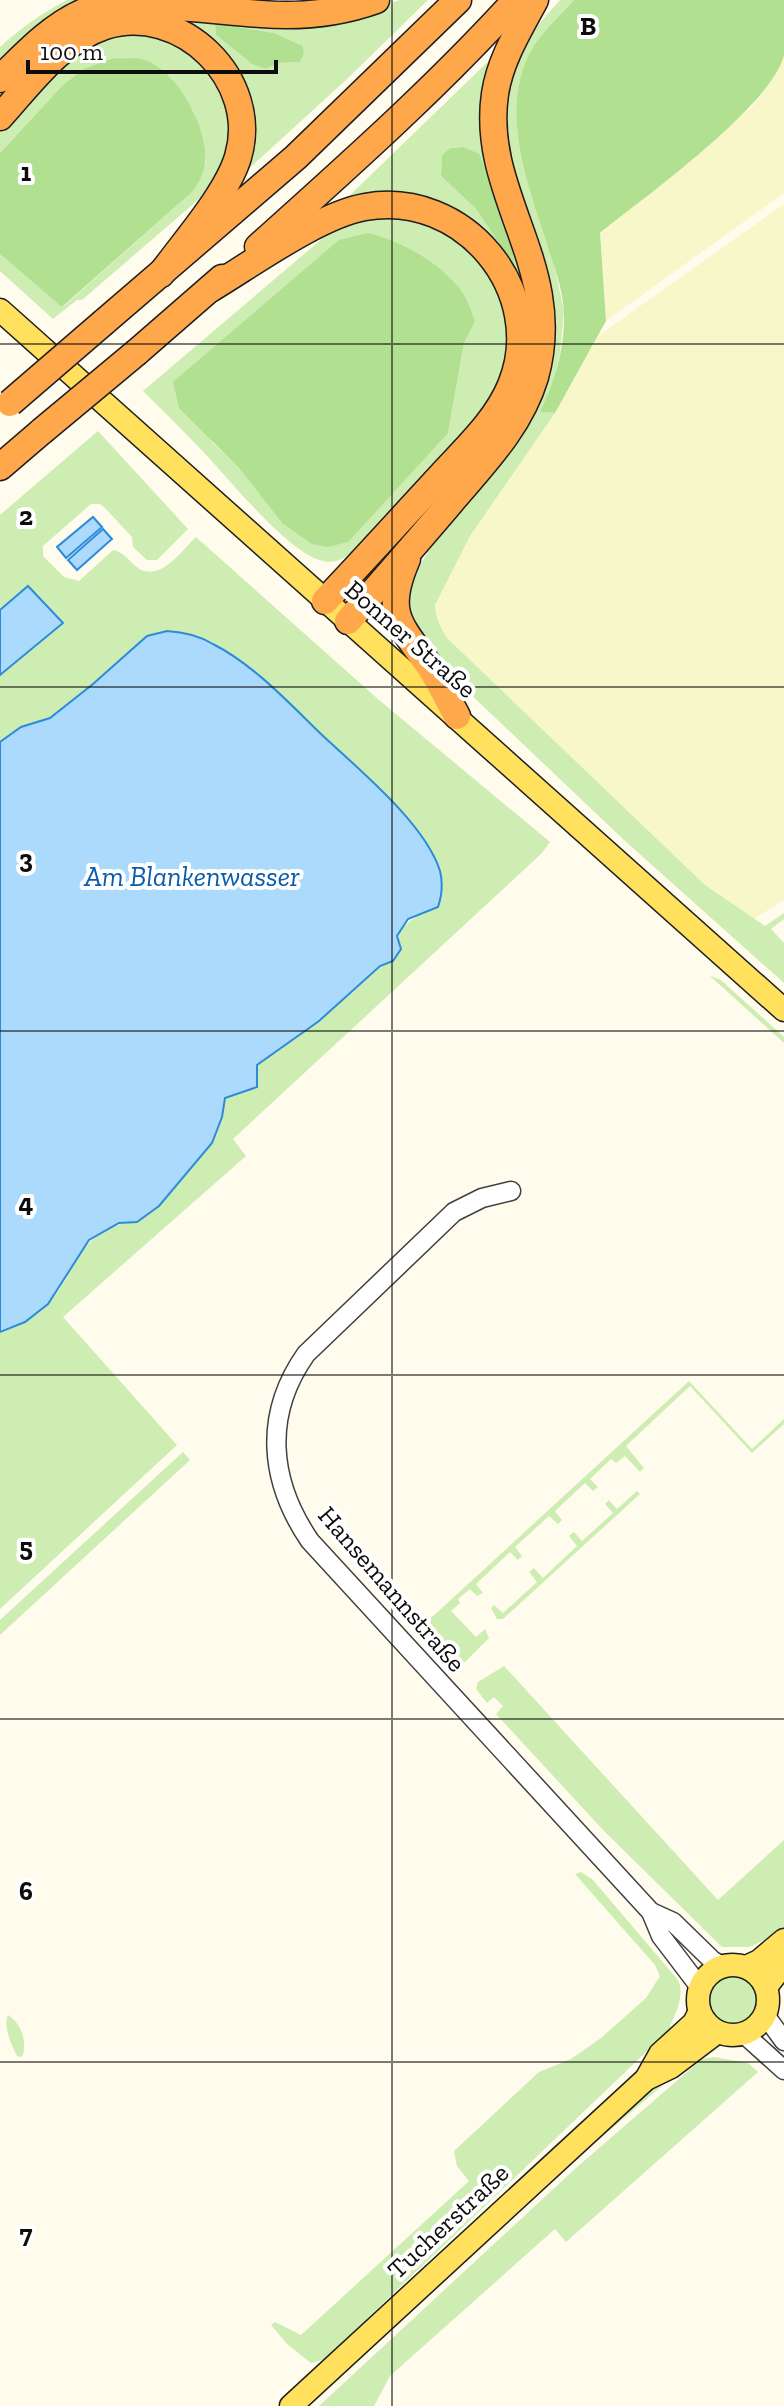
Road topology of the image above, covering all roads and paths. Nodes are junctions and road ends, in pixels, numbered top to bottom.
1 (376, 0) edge
2 (458, 0) edge
3 (516, 0) edge
4 (535, 0) edge
5 (0, 79) edge
6 (0, 117) edge
7 (161, 274) junction
8 (210, 289) junction
9 (0, 310) edge
10 (5, 408) edge
11 (0, 467) edge
12 (413, 547) junction
13 (325, 601) junction
14 (348, 621) junction
15 (457, 716) junction
16 (784, 1010) edge
17 (511, 1191) dead end
18 (651, 1912) junction
19 (784, 1940) edge
20 (784, 1964) edge
21 (723, 1966) junction
22 (746, 1967) junction
23 (699, 1986) junction
24 (766, 1987) junction
25 (699, 2013) junction
26 (765, 2015) junction
27 (716, 2033) junction
28 (744, 2034) junction
29 (784, 2041) edge
30 (784, 2070) edge
31 (646, 2079) junction
32 (291, 2406) edge

1 - 5 highway
2 - 7 highway
3 - 8 highway
4 - 12 highway
6 - 7 highway
7 - 10 highway, bridge
8 - 11 highway, bridge
8 - 13 highway
9 - 13 main road, Bonner Straße
12 - 14 highway
12 - 15 highway
13 - 14 main road, Bonner Straße
14 - 15 main road, Bonner Straße
15 - 16 main road, Bonner Straße
17 - 18 street, Hansemannstraße
18 - 21 street, Hansemannstraße
18 - 23 street, Hansemannstraße
19 - 22 main road
20 - 24 main road
21 - 22 main road
21 - 23 main road
22 - 24 main road
23 - 25 main road
24 - 26 main road
25 - 27 main road
25 - 31 main road, Tucherstraße
26 - 28 main road
26 - 29 street
27 - 28 main road
27 - 31 main road, Tucherstraße
28 - 30 street
31 - 32 main road, Tucherstraße

